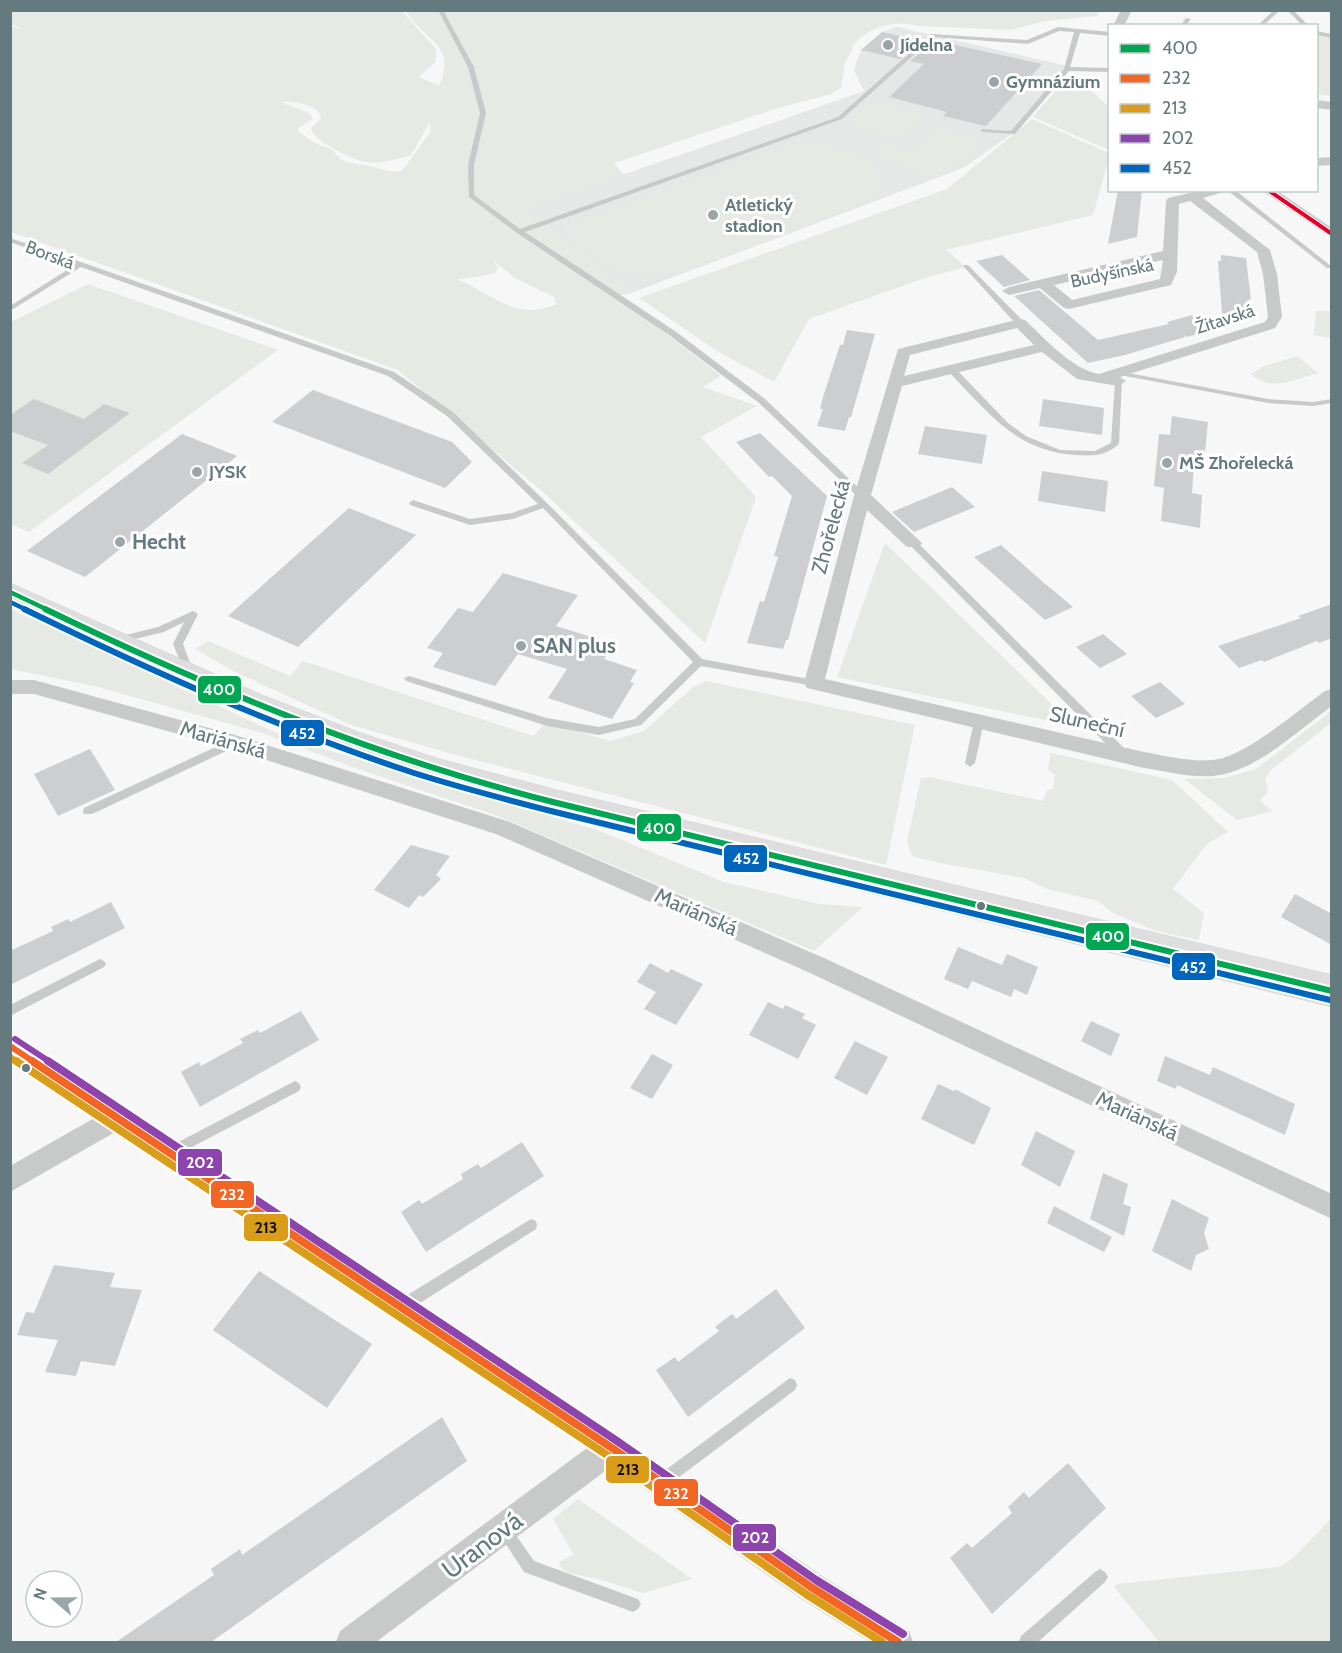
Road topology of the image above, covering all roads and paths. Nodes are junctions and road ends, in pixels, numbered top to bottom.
1 (440, 10) edge
2 (1127, 10) edge
3 (1278, 10) edge
4 (1289, 10) edge
5 (1188, 19) dead end
6 (1119, 24) edge
7 (1184, 24) edge
8 (1260, 24) edge
9 (1305, 24) edge
10 (1077, 32) junction
11 (1108, 34) edge
12 (1067, 69) junction
13 (1108, 70) edge
14 (983, 130) dead end
15 (1215, 192) edge
16 (1233, 192) edge
17 (1270, 192) edge
18 (1193, 197) junction
19 (519, 232) junction
20 (1332, 234) edge
21 (10, 240) edge
22 (1170, 254) junction
23 (82, 264) junction
24 (966, 266) dead end
25 (1329, 267) dead end
26 (1044, 284) junction
27 (1010, 291) dead end
28 (10, 309) edge
29 (1020, 323) junction
30 (1045, 347) junction
31 (952, 370) junction
32 (1114, 377) junction
33 (895, 383) junction
34 (1332, 401) edge
35 (862, 496) junction
36 (413, 503) dead end
37 (544, 505) junction
38 (913, 543) joint
39 (10, 592) edge
40 (111, 642) junction
41 (699, 662) junction
42 (191, 678) junction
43 (409, 679) dead end
44 (814, 683) junction
45 (10, 687) edge
46 (1332, 696) edge
47 (979, 721) junction
48 (235, 742) junction
49 (1126, 756) junction
50 (970, 764) dead end
51 (88, 811) dead end
52 (100, 964) dead end
53 (1332, 991) edge
54 (10, 1011) edge
55 (10, 1046) edge
56 (295, 1087) dead end
57 (116, 1119) junction
58 (168, 1153) junction
59 (10, 1180) edge
60 (1332, 1207) edge
61 (531, 1225) dead end
62 (400, 1307) junction
63 (789, 1385) dead end
64 (612, 1448) junction
65 (660, 1482) junction
66 (503, 1529) junction
67 (1100, 1577) dead end
68 (633, 1604) dead end
69 (351, 1642) edge
70 (898, 1642) edge
71 (1027, 1642) edge

1 - 19 lane
2 - 6 street
3 - 8 lane
4 - 9 lane
5 - 7 lane
10 - 11 lane
10 - 12 lane
10 - 19 lane
12 - 13 lane
12 - 14 lane
15 - 18 street, Budyšínská
16 - 25 lane
17 - 20 street
18 - 22 street, Budyšínská
18 - 32 street, Žitavská
19 - 35 lane
21 - 23 lane, Borská
22 - 26 street, Budyšínská
22 - 26 street, Budyšínská
23 - 28 lane, Borská
23 - 37 lane
24 - 29 lane
26 - 27 street, Budyšínská
29 - 30 street
29 - 33 street, Zhořelecká
30 - 31 street
30 - 32 street
31 - 32 lane
31 - 33 street
32 - 34 lane
33 - 35 street, Zhořelecká
35 - 38 street
35 - 44 street, Zhořelecká
36 - 37 lane
37 - 41 lane
38 - 49 lane
39 - 40 main road
40 - 42 main road
40 - 42 lane
41 - 43 lane
41 - 44 lane
42 - 53 main road
44 - 47 street, Sluneční
45 - 48 street, Mariánská
46 - 49 street, Sluneční
47 - 49 street, Sluneční
47 - 50 lane
48 - 51 lane
48 - 60 street, Mariánská
52 - 54 lane
55 - 57 street
56 - 58 lane
57 - 58 street
57 - 59 street
58 - 62 street
61 - 62 lane
62 - 64 street
63 - 65 lane
64 - 65 street
64 - 66 street, Uranová
65 - 70 street
66 - 68 lane
66 - 69 street, Uranová
67 - 71 lane

